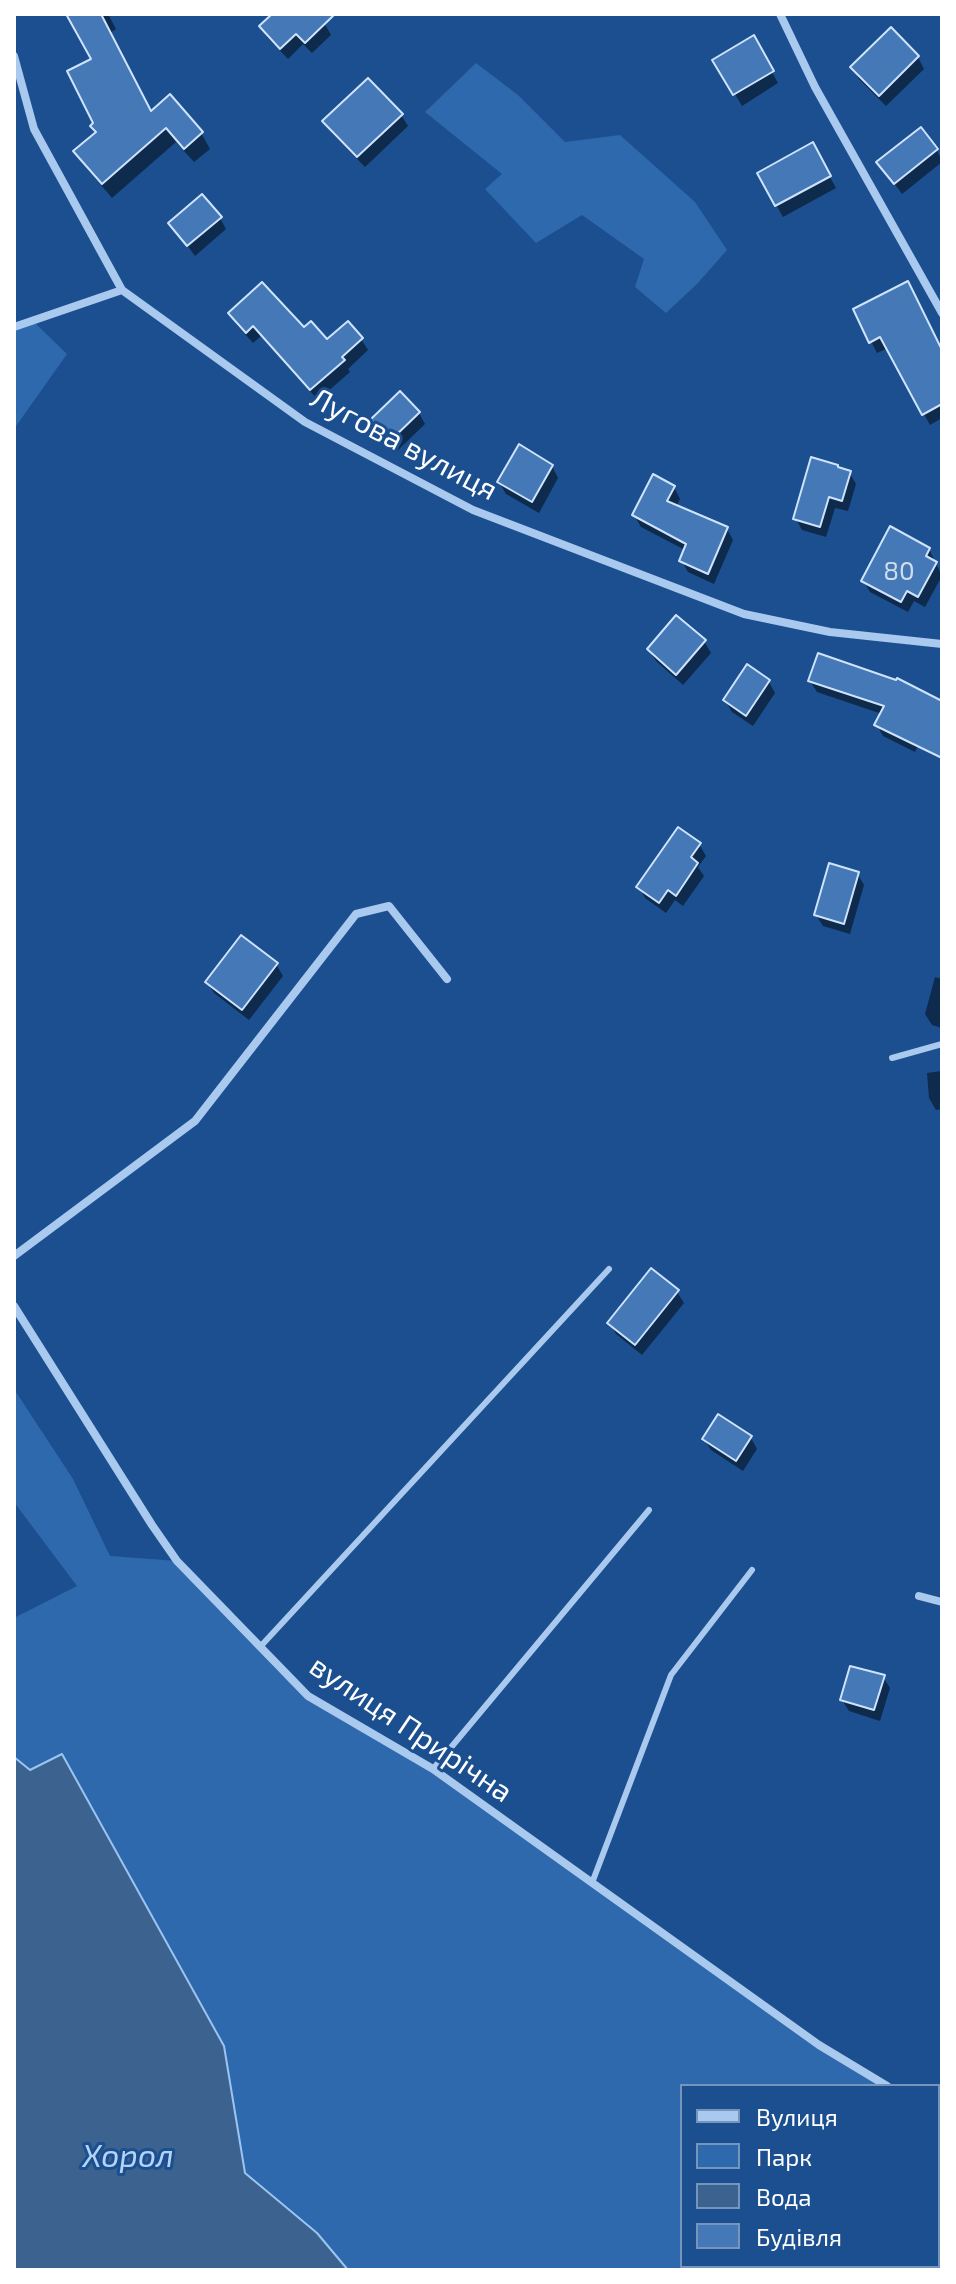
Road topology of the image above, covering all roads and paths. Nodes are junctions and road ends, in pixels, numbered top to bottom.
1 (780, 14) edge
2 (14, 56) edge
3 (122, 290) junction
4 (942, 313) edge
5 (14, 327) edge
6 (942, 644) edge
7 (447, 979) dead end
8 (942, 1044) edge
9 (892, 1058) dead end
10 (14, 1256) edge
11 (609, 1269) dead end
12 (14, 1306) edge
13 (649, 1510) dead end
14 (752, 1570) dead end
15 (919, 1596) dead end
16 (942, 1602) edge
17 (260, 1647) junction
18 (433, 1769) junction
19 (592, 1883) junction
20 (884, 2084) edge

1 - 4 street
2 - 3 street, Лугова вулиця
3 - 5 street
3 - 6 street, Лугова вулиця
7 - 10 street
8 - 9 lane
11 - 17 lane
12 - 17 street, вулиця Прирічна
13 - 18 lane
14 - 19 lane
15 - 16 street
17 - 18 street, вулиця Прирічна
18 - 19 street, вулиця Прирічна
19 - 20 street, вулиця Прирічна

